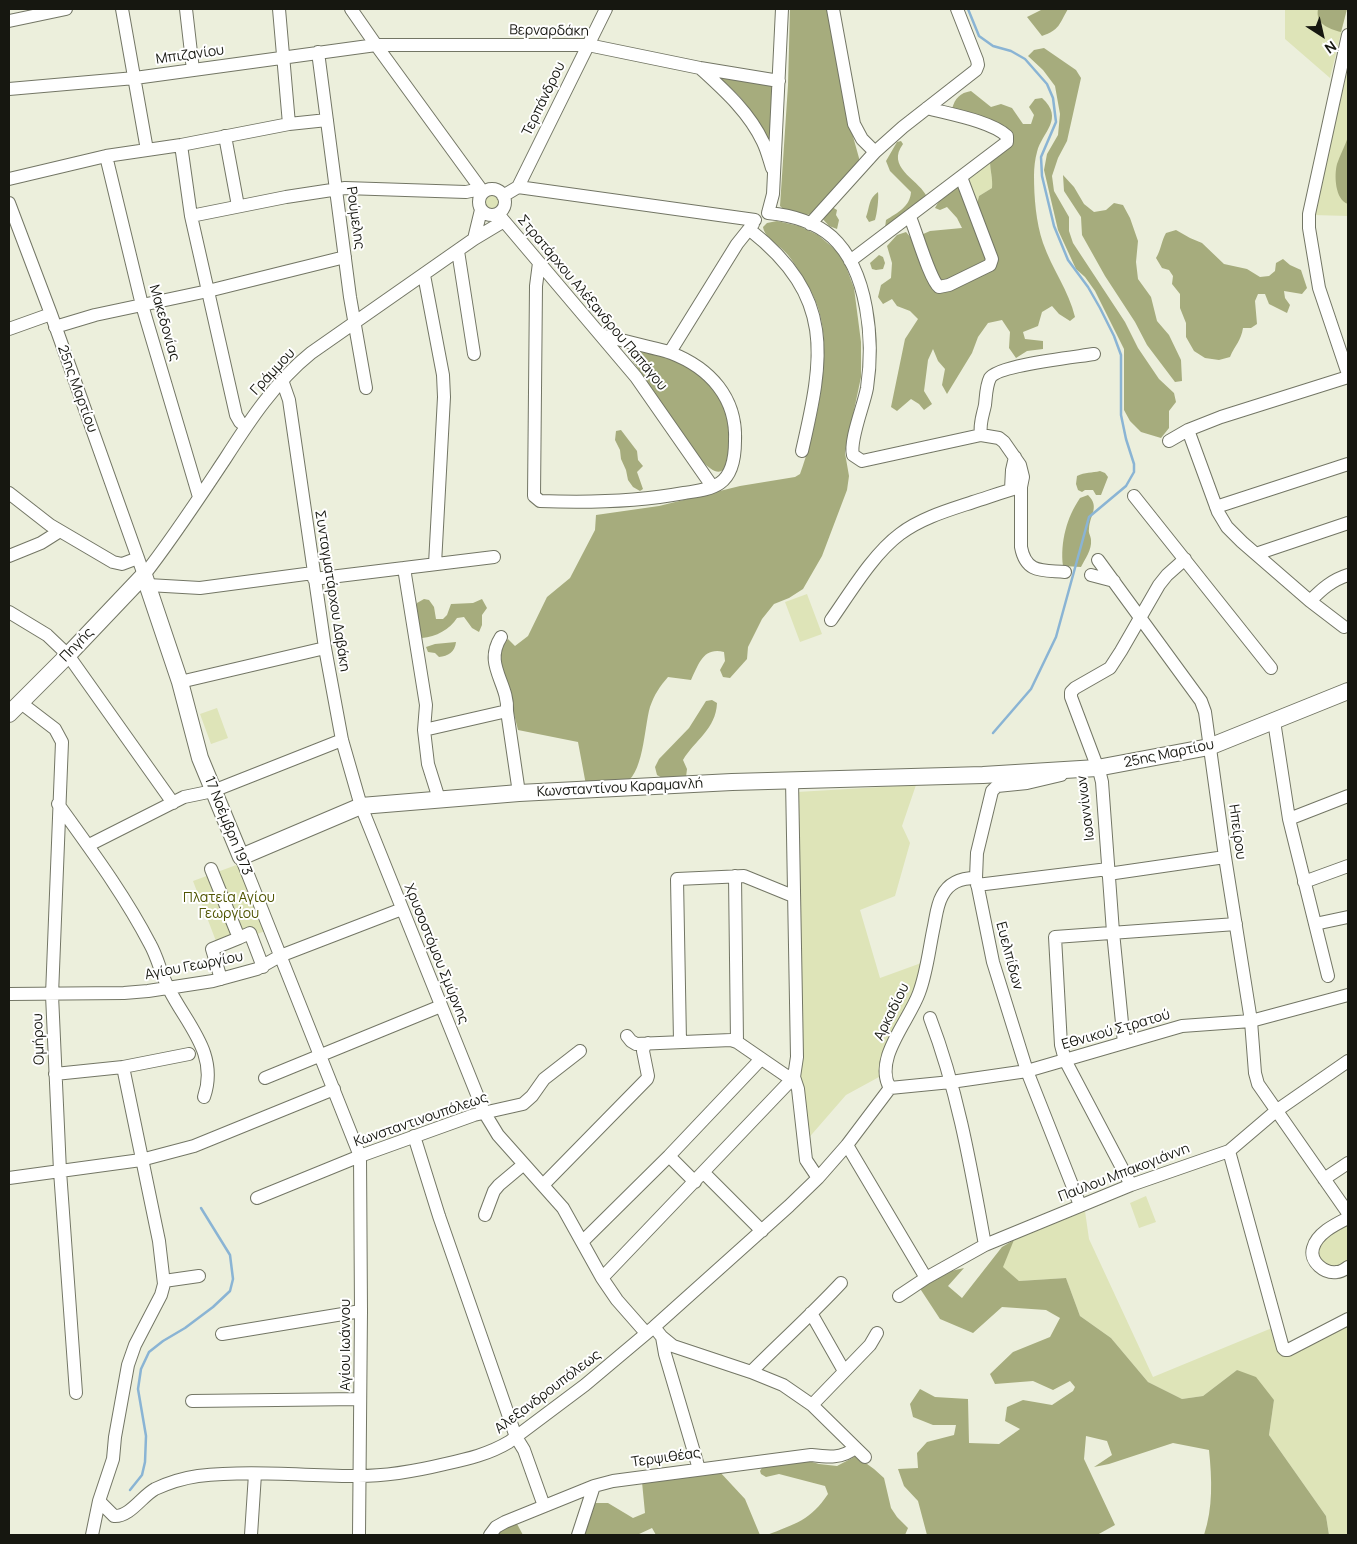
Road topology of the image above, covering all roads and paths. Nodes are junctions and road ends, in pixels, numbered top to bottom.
1 (66, 9) edge
2 (122, 9) edge
3 (186, 9) edge
4 (279, 9) edge
5 (351, 9) edge
6 (606, 9) edge
7 (782, 9) edge
8 (833, 9) edge
9 (957, 9) edge
10 (9, 21) edge
11 (1348, 35) edge
12 (376, 45) junction
13 (588, 45) junction
14 (318, 52) junction
15 (283, 58) junction
16 (700, 68) junction
17 (193, 70) junction
18 (135, 78) junction
19 (779, 81) junction
20 (9, 89) edge
21 (928, 108) junction
22 (327, 120) junction
23 (289, 124) junction
24 (225, 136) junction
25 (181, 144) junction
26 (146, 150) junction
27 (875, 152) junction
28 (106, 156) junction
29 (774, 172) junction
30 (961, 177) junction
31 (9, 179) edge
32 (518, 186) junction
33 (336, 190) junction
34 (482, 191) junction
35 (504, 196) junction
36 (9, 203) edge
37 (238, 206) junction
38 (481, 210) junction
39 (768, 213) junction
40 (191, 216) junction
41 (910, 217) junction
42 (11, 218) edge
43 (501, 218) junction
44 (810, 224) junction
45 (752, 225) junction
46 (474, 239) junction
47 (458, 251) junction
48 (345, 257) junction
49 (850, 261) junction
50 (539, 263) junction
51 (424, 274) junction
52 (208, 291) junction
53 (142, 305) junction
54 (51, 314) junction
55 (354, 323) junction
56 (55, 327) junction
57 (9, 329) edge
58 (601, 335) junction
59 (670, 352) junction
60 (474, 354) dead end
61 (1094, 354) dead end
62 (1348, 376) edge
63 (282, 380) junction
64 (366, 388) dead end
65 (246, 426) junction
66 (1188, 430) junction
67 (981, 435) junction
68 (1169, 441) dead end
69 (802, 451) dead end
70 (1348, 464) edge
71 (712, 486) junction
72 (1016, 488) junction
73 (9, 493) edge
74 (1134, 496) dead end
75 (200, 497) junction
76 (1216, 507) junction
77 (1348, 522) edge
78 (60, 531) junction
79 (1256, 554) junction
80 (9, 556) edge
81 (494, 557) dead end
82 (138, 558) junction
83 (1184, 559) junction
84 (1098, 560) dead end
85 (435, 564) junction
86 (404, 568) junction
87 (1065, 572) dead end
88 (1091, 575) dead end
89 (1348, 575) edge
90 (314, 576) junction
91 (1114, 580) junction
92 (148, 585) junction
93 (1310, 601) junction
94 (9, 612) edge
95 (1140, 619) junction
96 (831, 620) dead end
97 (1344, 626) dead end
98 (501, 637) dead end
99 (325, 648) junction
100 (68, 655) junction
101 (1271, 668) dead end
102 (180, 682) junction
103 (1348, 691) edge
104 (15, 708) edge
105 (507, 712) junction
106 (1274, 721) junction
107 (424, 730) junction
108 (342, 740) junction
109 (1209, 747) junction
110 (1097, 768) junction
111 (1074, 770) junction
112 (1010, 774) joint
113 (792, 780) junction
114 (213, 791) junction
115 (519, 793) junction
116 (1348, 796) edge
117 (439, 799) junction
118 (173, 803) junction
119 (58, 804) junction
120 (361, 806) junction
121 (1289, 819) junction
122 (80, 834) junction
123 (59, 838) junction
124 (89, 845) junction
125 (1225, 856) junction
126 (241, 857) junction
127 (1348, 866) edge
128 (211, 869) dead end
129 (1108, 871) junction
130 (735, 876) junction
131 (977, 881) junction
132 (1304, 882) junction
133 (793, 896) junction
134 (402, 909) junction
135 (1348, 917) edge
136 (1236, 924) junction
137 (1315, 924) junction
138 (1113, 932) junction
139 (239, 938) junction
140 (275, 941) junction
141 (256, 949) junction
142 (280, 956) junction
143 (263, 967) junction
144 (1328, 976) dead end
145 (221, 978) junction
146 (168, 988) junction
147 (9, 994) edge
148 (52, 995) junction
149 (1348, 995) edge
150 (441, 1006) junction
151 (930, 1018) dead end
152 (1251, 1021) junction
153 (627, 1036) dead end
154 (680, 1041) junction
155 (737, 1042) junction
156 (648, 1043) junction
157 (1124, 1043) junction
158 (580, 1051) dead end
159 (189, 1054) dead end
160 (321, 1056) junction
161 (761, 1059) junction
162 (1065, 1060) junction
163 (1348, 1060) edge
164 (123, 1067) junction
165 (1027, 1071) junction
166 (55, 1074) junction
167 (794, 1077) junction
168 (265, 1078) dead end
169 (951, 1082) junction
170 (890, 1088) junction
171 (334, 1089) junction
172 (204, 1097) dead end
173 (1276, 1111) junction
174 (484, 1112) junction
175 (414, 1136) junction
176 (847, 1145) junction
177 (1228, 1151) junction
178 (360, 1156) junction
179 (669, 1156) junction
180 (142, 1160) junction
181 (1348, 1163) edge
182 (524, 1164) junction
183 (60, 1171) junction
184 (700, 1177) junction
185 (9, 1178) edge
186 (818, 1178) junction
187 (1324, 1179) junction
188 (543, 1185) junction
189 (1130, 1185) junction
190 (257, 1198) dead end
191 (1080, 1205) junction
192 (1348, 1213) edge
193 (485, 1214) dead end
194 (1348, 1218) edge
195 (762, 1231) junction
196 (582, 1242) junction
197 (985, 1245) junction
198 (1348, 1267) edge
199 (199, 1276) dead end
200 (602, 1278) junction
201 (926, 1278) junction
202 (164, 1281) junction
203 (841, 1283) dead end
204 (899, 1296) dead end
205 (361, 1311) junction
206 (811, 1314) junction
207 (1348, 1319) edge
208 (650, 1330) junction
209 (877, 1333) dead end
210 (222, 1334) dead end
211 (662, 1337) junction
212 (844, 1371) junction
213 (751, 1372) junction
214 (76, 1393) dead end
215 (360, 1399) junction
216 (192, 1401) dead end
217 (812, 1405) junction
218 (516, 1437) junction
219 (855, 1448) junction
220 (865, 1457) dead end
221 (699, 1469) junction
222 (255, 1474) junction
223 (360, 1476) junction
224 (594, 1486) junction
225 (100, 1501) junction
226 (544, 1506) junction
227 (96, 1534) edge
228 (251, 1535) edge
229 (360, 1535) edge
230 (490, 1535) edge
231 (578, 1535) edge

1 - 10 street
2 - 18 street
3 - 17 street
4 - 15 street
5 - 12 street
6 - 13 street, Τερπάνδρου
7 - 19 street
8 - 27 street
9 - 21 street
11 - 62 street
12 - 13 street, Βερναρδάκη
12 - 14 street, Μπιζανίου
12 - 34 street
13 - 16 street, Βερναρδάκη
13 - 32 street, Τερπάνδρου
14 - 15 street, Μπιζανίου
14 - 22 street, Ρούμελης
15 - 17 street, Μπιζανίου
15 - 23 street
16 - 19 street, Βερναρδάκη
16 - 29 street
17 - 18 street, Μπιζανίου
18 - 20 street, Μπιζανίου
18 - 26 street
19 - 29 street
21 - 27 street
21 - 30 street
22 - 23 street
22 - 33 street, Ρούμελης
23 - 24 street
24 - 25 street
24 - 37 street
25 - 26 street
25 - 40 street
26 - 28 street
27 - 44 street
28 - 31 street
28 - 53 street, Μακεδονίας
29 - 39 street
30 - 41 street
30 - 41 street
32 - 35 street, Τερπάνδρου
32 - 45 street
33 - 34 street
33 - 37 street
33 - 48 street, Ρούμελης
34 - 35 street
34 - 38 street
35 - 43 street
36 - 42 street, 25ης Μαρτίου
37 - 40 street
38 - 43 street
38 - 46 street
39 - 44 street
39 - 45 street
40 - 52 street
41 - 49 street
42 - 54 street, 25ης Μαρτίου
43 - 46 street, Γράμμου
43 - 50 street, Στρατάρχου Αλέξανδρου Παπάγου
44 - 49 street
45 - 59 street
45 - 69 street
46 - 47 street, Γράμμου
47 - 51 street, Γράμμου
47 - 60 street
48 - 52 street
48 - 55 street, Ρούμελης
49 - 67 street
50 - 58 street, Στρατάρχου Αλέξανδρου Παπάγου
50 - 71 street
51 - 55 street, Γράμμου
51 - 85 street
52 - 53 street
52 - 65 street
53 - 56 street
53 - 75 street, Μακεδονίας
54 - 56 street, 25ης Μαρτίου
54 - 57 street
55 - 63 street, Γράμμου
55 - 64 street, Ρούμελης
56 - 82 street, 25ης Μαρτίου
58 - 59 street
58 - 71 street, Στρατάρχου Αλέξανδρου Παπάγου
59 - 71 street
61 - 67 street
62 - 66 street
63 - 65 street, Γράμμου
63 - 90 street, Συνταγματάρχου Δαβάκη
65 - 75 street, Γράμμου
66 - 68 street
66 - 76 street
67 - 72 street
70 - 76 street
72 - 87 street
72 - 96 street
73 - 78 street
74 - 83 street
75 - 92 street, Γράμμου
76 - 79 street
77 - 79 street
78 - 80 street
78 - 82 street
79 - 93 street
81 - 85 street
82 - 92 street, 25ης Μαρτίου
83 - 95 street, Ιωαννίνων
83 - 101 street
84 - 91 street, Ηπείρου
85 - 86 street
86 - 90 street
86 - 107 street
88 - 91 street
89 - 93 street
90 - 92 street
90 - 99 street, Συνταγματάρχου Δαβάκη
91 - 95 street, Ηπείρου
92 - 100 main road, Πηγής
92 - 102 main road, 17 Νοέμβρη 1973
93 - 97 street
94 - 100 street
95 - 109 street, Ηπείρου
95 - 110 street, Ιωαννίνων
98 - 105 street
99 - 102 street
99 - 108 street, Συνταγματάρχου Δαβάκη
100 - 104 main road, Πηγής
100 - 118 street
102 - 114 main road, 17 Νοέμβρη 1973
103 - 106 main road, 25ης Μαρτίου
104 - 119 street, Ομήρου
105 - 107 street
105 - 115 street
106 - 109 main road, 25ης Μαρτίου
106 - 121 street
107 - 117 street
108 - 114 street
108 - 120 street, Συνταγματάρχου Δαβάκη
109 - 110 main road, 25ης Μαρτίου
109 - 125 street, Ηπείρου
110 - 111 main road, 25ης Μαρτίου
110 - 129 street, Ιωαννίνων
111 - 112 main road, 25ης Μαρτίου
111 - 131 street, Ευελπίδων
112 - 113 main road, Κωνσταντίνου Καραμανλή
113 - 115 main road, Κωνσταντίνου Καραμανλή
113 - 133 street
114 - 118 street
114 - 126 main road, 17 Νοέμβρη 1973
115 - 117 main road, Κωνσταντίνου Καραμανλή
116 - 121 street
117 - 120 main road, Κωνσταντίνου Καραμανλή
118 - 124 street
119 - 122 street
119 - 123 street, Ομήρου
120 - 126 main road, Κωνσταντίνου Καραμανλή
120 - 134 street, Χρυσοστόμου Σμύρνης
121 - 132 street
122 - 123 street
122 - 124 street
123 - 148 street, Ομήρου
124 - 146 street
125 - 129 street, Αρκαδίου
125 - 136 street, Ηπείρου
126 - 140 street, 17 Νοέμβρη 1973
127 - 132 street
128 - 139 street
129 - 131 street, Αρκαδίου
129 - 138 street, Ιωαννίνων
130 - 133 street
130 - 154 street
130 - 155 street
131 - 165 street, Ευελπίδων
131 - 170 street, Αρκαδίου
132 - 137 street
133 - 167 street
134 - 142 street, Αγίου Γεωργίου
134 - 150 street, Χρυσοστόμου Σμύρνης
135 - 137 street
136 - 138 street
136 - 152 street, Ηπείρου
137 - 144 street
138 - 157 street, Ιωαννίνων
138 - 162 street
139 - 141 street
139 - 145 street
140 - 141 street
140 - 142 street, 17 Νοέμβρη 1973
141 - 143 street
142 - 143 street, Αγίου Γεωργίου
142 - 160 street, 17 Νοέμβρη 1973
143 - 145 street, Αγίου Γεωργίου
145 - 146 street, Αγίου Γεωργίου
146 - 148 street, Αγίου Γεωργίου
146 - 172 street
147 - 148 street, Αγίου Γεωργίου
148 - 166 street, Ομήρου
149 - 152 street, Εθνικού Στρατού
150 - 160 street
150 - 174 street, Χρυσοστόμου Σμύρνης
151 - 169 street
152 - 157 street, Εθνικού Στρατού
152 - 173 street, Ηπείρου
153 - 156 street
154 - 155 street
154 - 156 street
155 - 161 street
156 - 188 street
157 - 162 street, Εθνικού Στρατού
158 - 174 street, Κωνσταντινουπόλεως
159 - 164 street
160 - 168 street
160 - 171 street, 17 Νοέμβρη 1973
161 - 167 street
161 - 179 street
162 - 165 street, Εθνικού Στρατού
162 - 189 street
163 - 173 street, Παύλου Μπακογιάννη
164 - 166 street
164 - 180 street
165 - 169 street, Εθνικού Στρατού
165 - 191 street, Ευελπίδων
166 - 183 street, Ομήρου
167 - 184 street
167 - 186 street
169 - 170 street, Εθνικού Στρατού
169 - 197 street
170 - 176 street
171 - 178 street, 17 Νοέμβρη 1973
171 - 180 street
173 - 177 street, Παύλου Μπακογιάννη
173 - 187 street, Ηπείρου
174 - 175 street, Κωνσταντινουπόλεως
174 - 182 street, Χρυσοστόμου Σμύρνης
175 - 178 street, Κωνσταντινουπόλεως
175 - 218 street
176 - 186 street
176 - 201 street
177 - 189 street, Παύλου Μπακογιάννη
177 - 207 street
178 - 190 street, Κωνσταντινουπόλεως
178 - 205 street, Αγίου Ιωάννου
179 - 184 street
179 - 196 street
180 - 183 street
180 - 202 street
181 - 187 street
182 - 188 street, Χρυσοστόμου Σμύρνης
182 - 193 street
183 - 185 street
183 - 214 street, Ομήρου
184 - 195 street
184 - 200 street
186 - 195 street, Αλεξανδρουπόλεως
187 - 192 street, Ηπείρου
188 - 196 street, Χρυσοστόμου Σμύρνης
189 - 191 street, Παύλου Μπακογιάννη
191 - 197 street, Παύλου Μπακογιάννη
194 - 198 street
195 - 208 street, Αλεξανδρουπόλεως
196 - 200 street, Χρυσοστόμου Σμύρνης
197 - 201 street, Παύλου Μπακογιάννη
199 - 202 street
200 - 208 street, Χρυσοστόμου Σμύρνης
201 - 204 street, Παύλου Μπακογιάννη
202 - 225 street
203 - 206 street
205 - 210 street
205 - 215 street, Αγίου Ιωάννου
206 - 212 street
206 - 213 street
208 - 211 street, Χρυσοστόμου Σμύρνης
208 - 218 street, Αλεξανδρουπόλεως
209 - 212 street
211 - 213 street
211 - 221 street
212 - 217 street
213 - 217 street
215 - 216 street
215 - 223 street, Αγίου Ιωάννου
217 - 219 street
218 - 223 street, Αλεξανδρουπόλεως
218 - 226 street
219 - 220 street
219 - 221 street, Τερψιθέας
221 - 224 street, Τερψιθέας
222 - 223 street, Αλεξανδρουπόλεως
222 - 225 street, Αλεξανδρουπόλεως
222 - 228 street
223 - 229 street, Αγίου Ιωάννου
224 - 226 street, Τερψιθέας
224 - 231 street
225 - 227 street
226 - 230 street, Τερψιθέας

